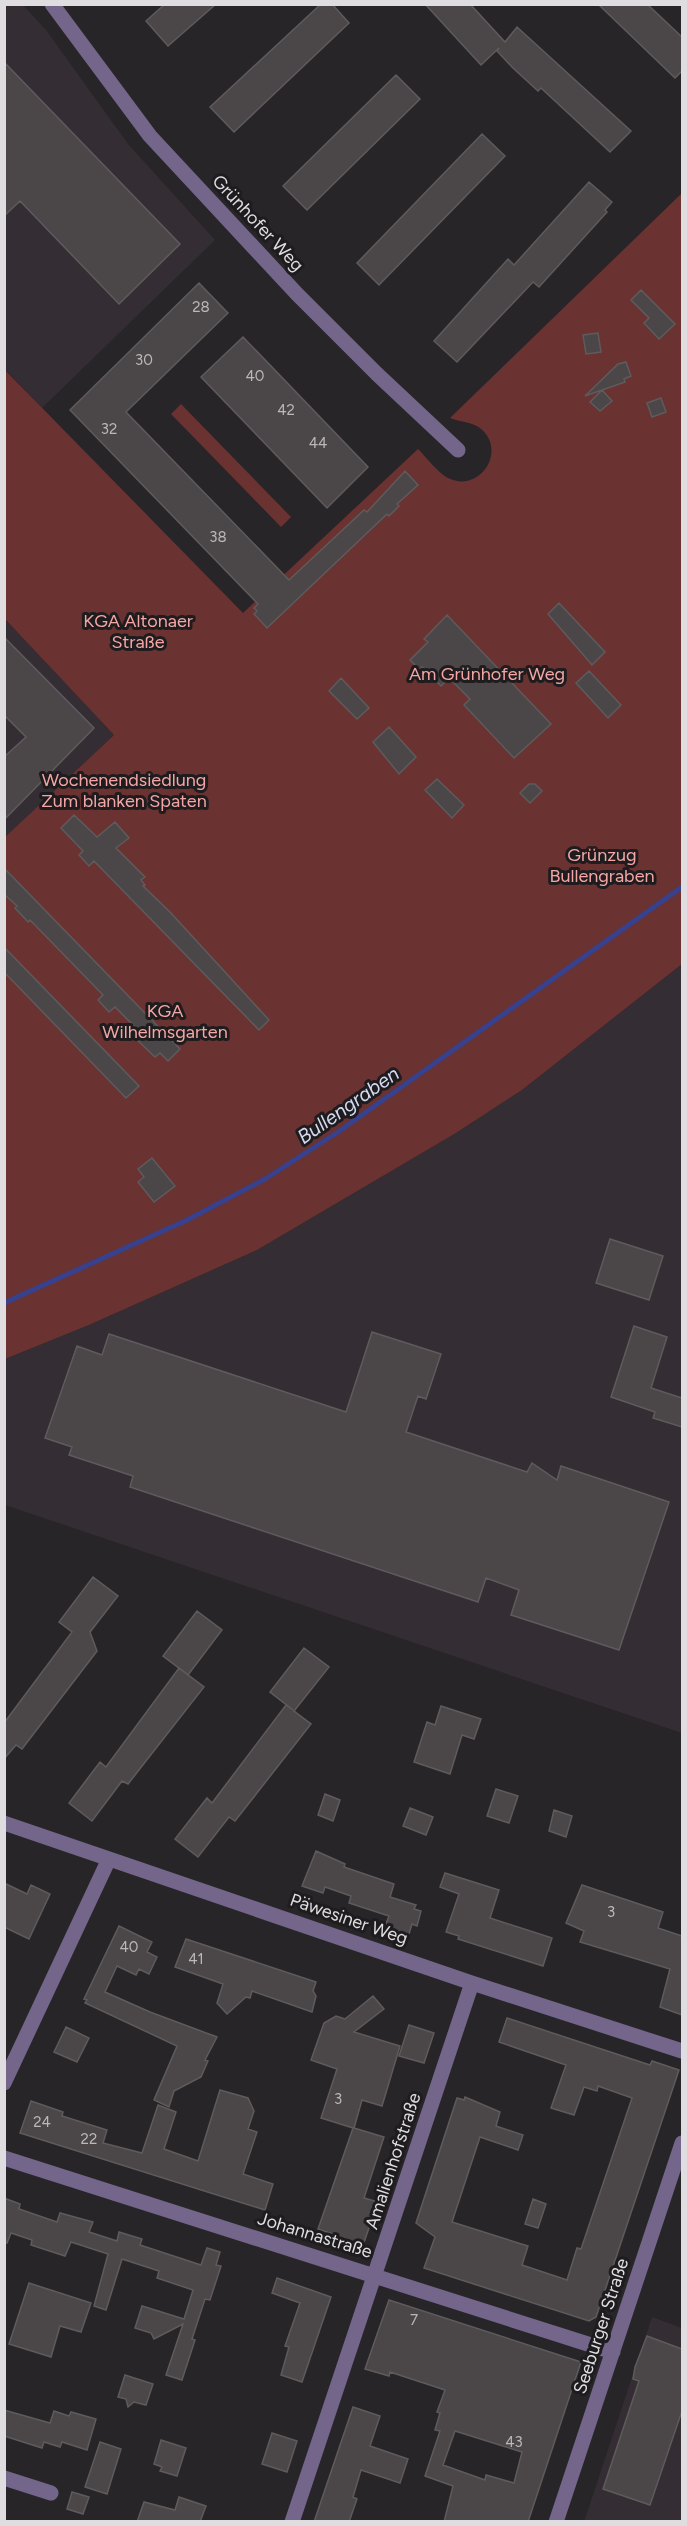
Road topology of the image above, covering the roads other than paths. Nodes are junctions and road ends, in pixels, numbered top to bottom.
1 (52, 4) edge
2 (458, 450) dead end
3 (4, 1822) edge
4 (110, 1860) junction
5 (472, 1983) junction
6 (682, 2051) edge
7 (4, 2083) edge
8 (682, 2143) edge
9 (4, 2158) edge
10 (376, 2275) junction
11 (613, 2352) junction
12 (4, 2478) edge
13 (51, 2493) dead end
14 (292, 2522) edge
15 (556, 2522) edge

1 - 2 street, Grünhofer Weg
3 - 4 street, Päwesiner Weg
4 - 5 street, Päwesiner Weg
4 - 7 street
5 - 6 street, Päwesiner Weg
5 - 10 street, Amalienhofstraße
8 - 11 street, Seeburger Straße
9 - 10 street, Johannastraße
10 - 11 street, Johannastraße
10 - 14 street, Amalienhofstraße
11 - 15 street, Seeburger Straße
12 - 13 street

